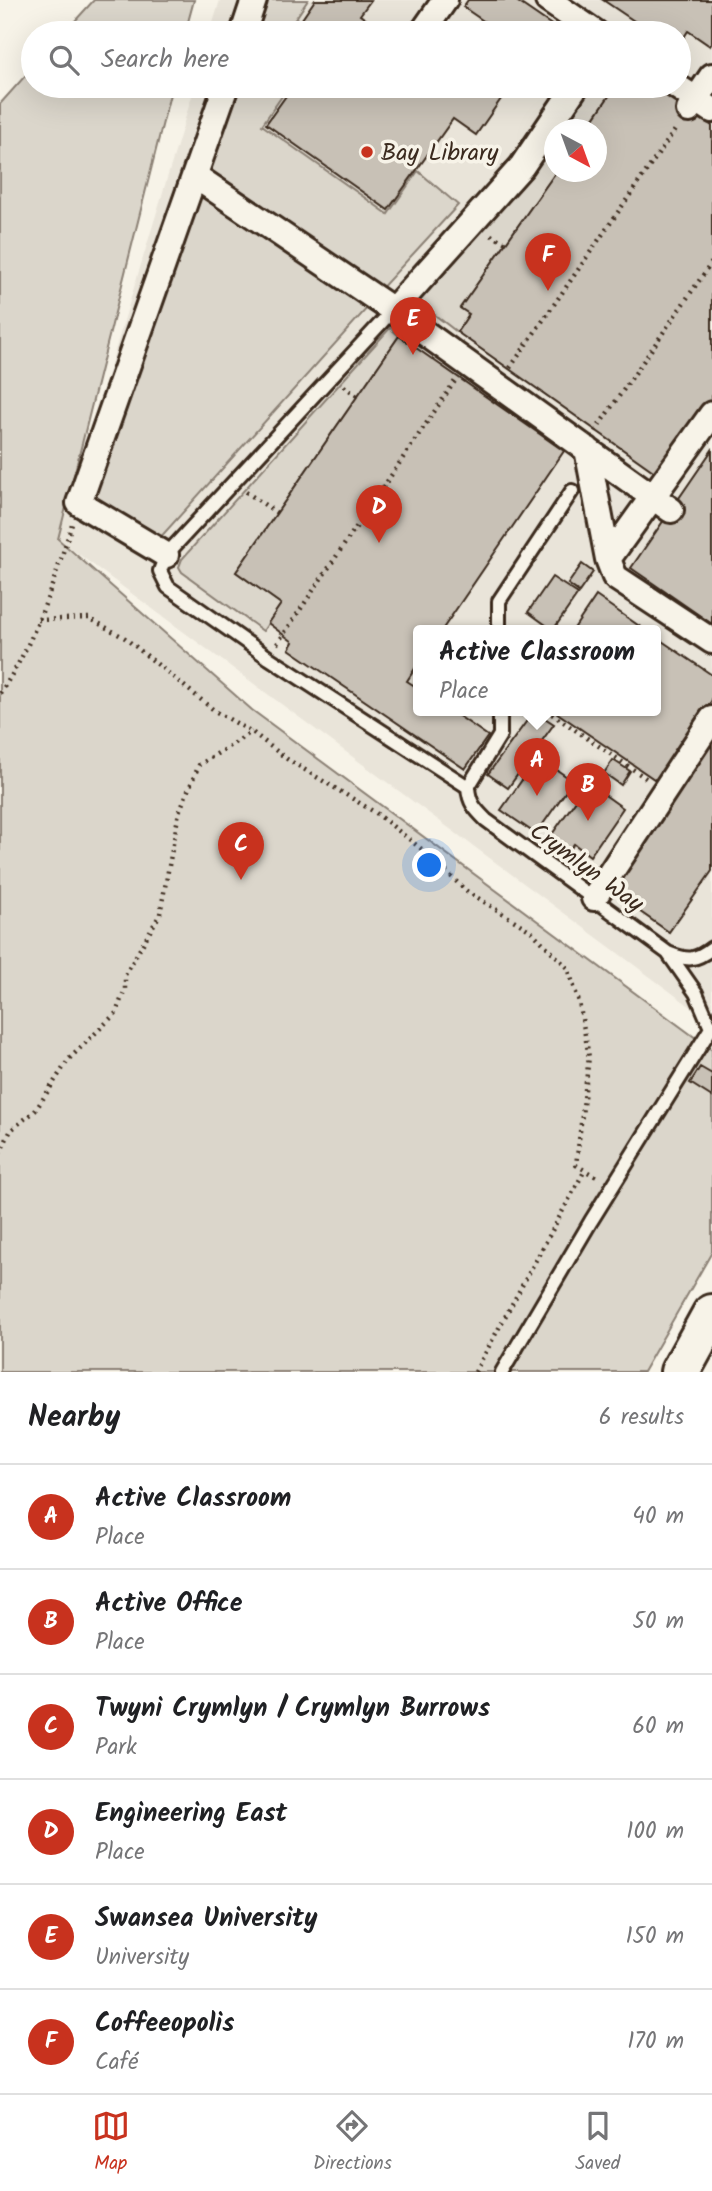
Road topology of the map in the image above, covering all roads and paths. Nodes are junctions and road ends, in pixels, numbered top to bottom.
1 (254, 0) edge
2 (445, 0) edge
3 (548, 0) edge
4 (247, 21) edge
5 (430, 21) edge
6 (579, 21) edge
7 (712, 76) edge
8 (222, 98) edge
9 (568, 98) edge
10 (693, 101) edge
11 (195, 177) junction
12 (712, 262) edge
13 (393, 310) junction
14 (467, 363) junction
15 (497, 385) junction
16 (712, 414) edge
17 (580, 444) junction
18 (233, 483) junction
19 (572, 491) dead end
20 (79, 503) junction
21 (662, 503) junction
22 (277, 513) dead end
23 (166, 555) junction
24 (608, 559) junction
25 (38, 620) junction
26 (499, 625) edge
27 (712, 641) edge
28 (269, 659) junction
29 (0, 693) edge
30 (500, 716) edge
31 (555, 716) edge
32 (712, 719) edge
33 (252, 732) junction
34 (468, 787) junction
35 (663, 791) junction
36 (594, 898) junction
37 (712, 948) edge
38 (668, 953) junction
39 (712, 1027) edge
40 (0, 1153) edge
41 (586, 1170) junction
42 (613, 1186) junction
43 (712, 1314) edge
44 (475, 1372) edge
45 (502, 1372) edge
46 (680, 1372) edge

1 - 4 street
2 - 5 street
3 - 6 street
7 - 10 street
8 - 11 street
9 - 13 street
10 - 15 path
11 - 13 street
11 - 20 street
12 - 17 path
13 - 14 street
13 - 18 lane
14 - 15 street
14 - 28 path
15 - 17 street
16 - 21 street
17 - 21 street
17 - 24 street
18 - 22 path
18 - 23 lane
19 - 26 lane
20 - 23 street
20 - 25 path
21 - 24 street
23 - 28 lane
24 - 27 street
25 - 29 path
25 - 33 path
28 - 34 lane
30 - 34 lane
31 - 35 path
32 - 35 street
33 - 40 path
33 - 41 path
34 - 36 lane, Crymlyn Way
35 - 36 street
36 - 38 lane, Crymlyn Way
37 - 38 lane
38 - 39 lane
39 - 42 lane
41 - 42 path
41 - 44 path
42 - 45 lane
43 - 46 highway

